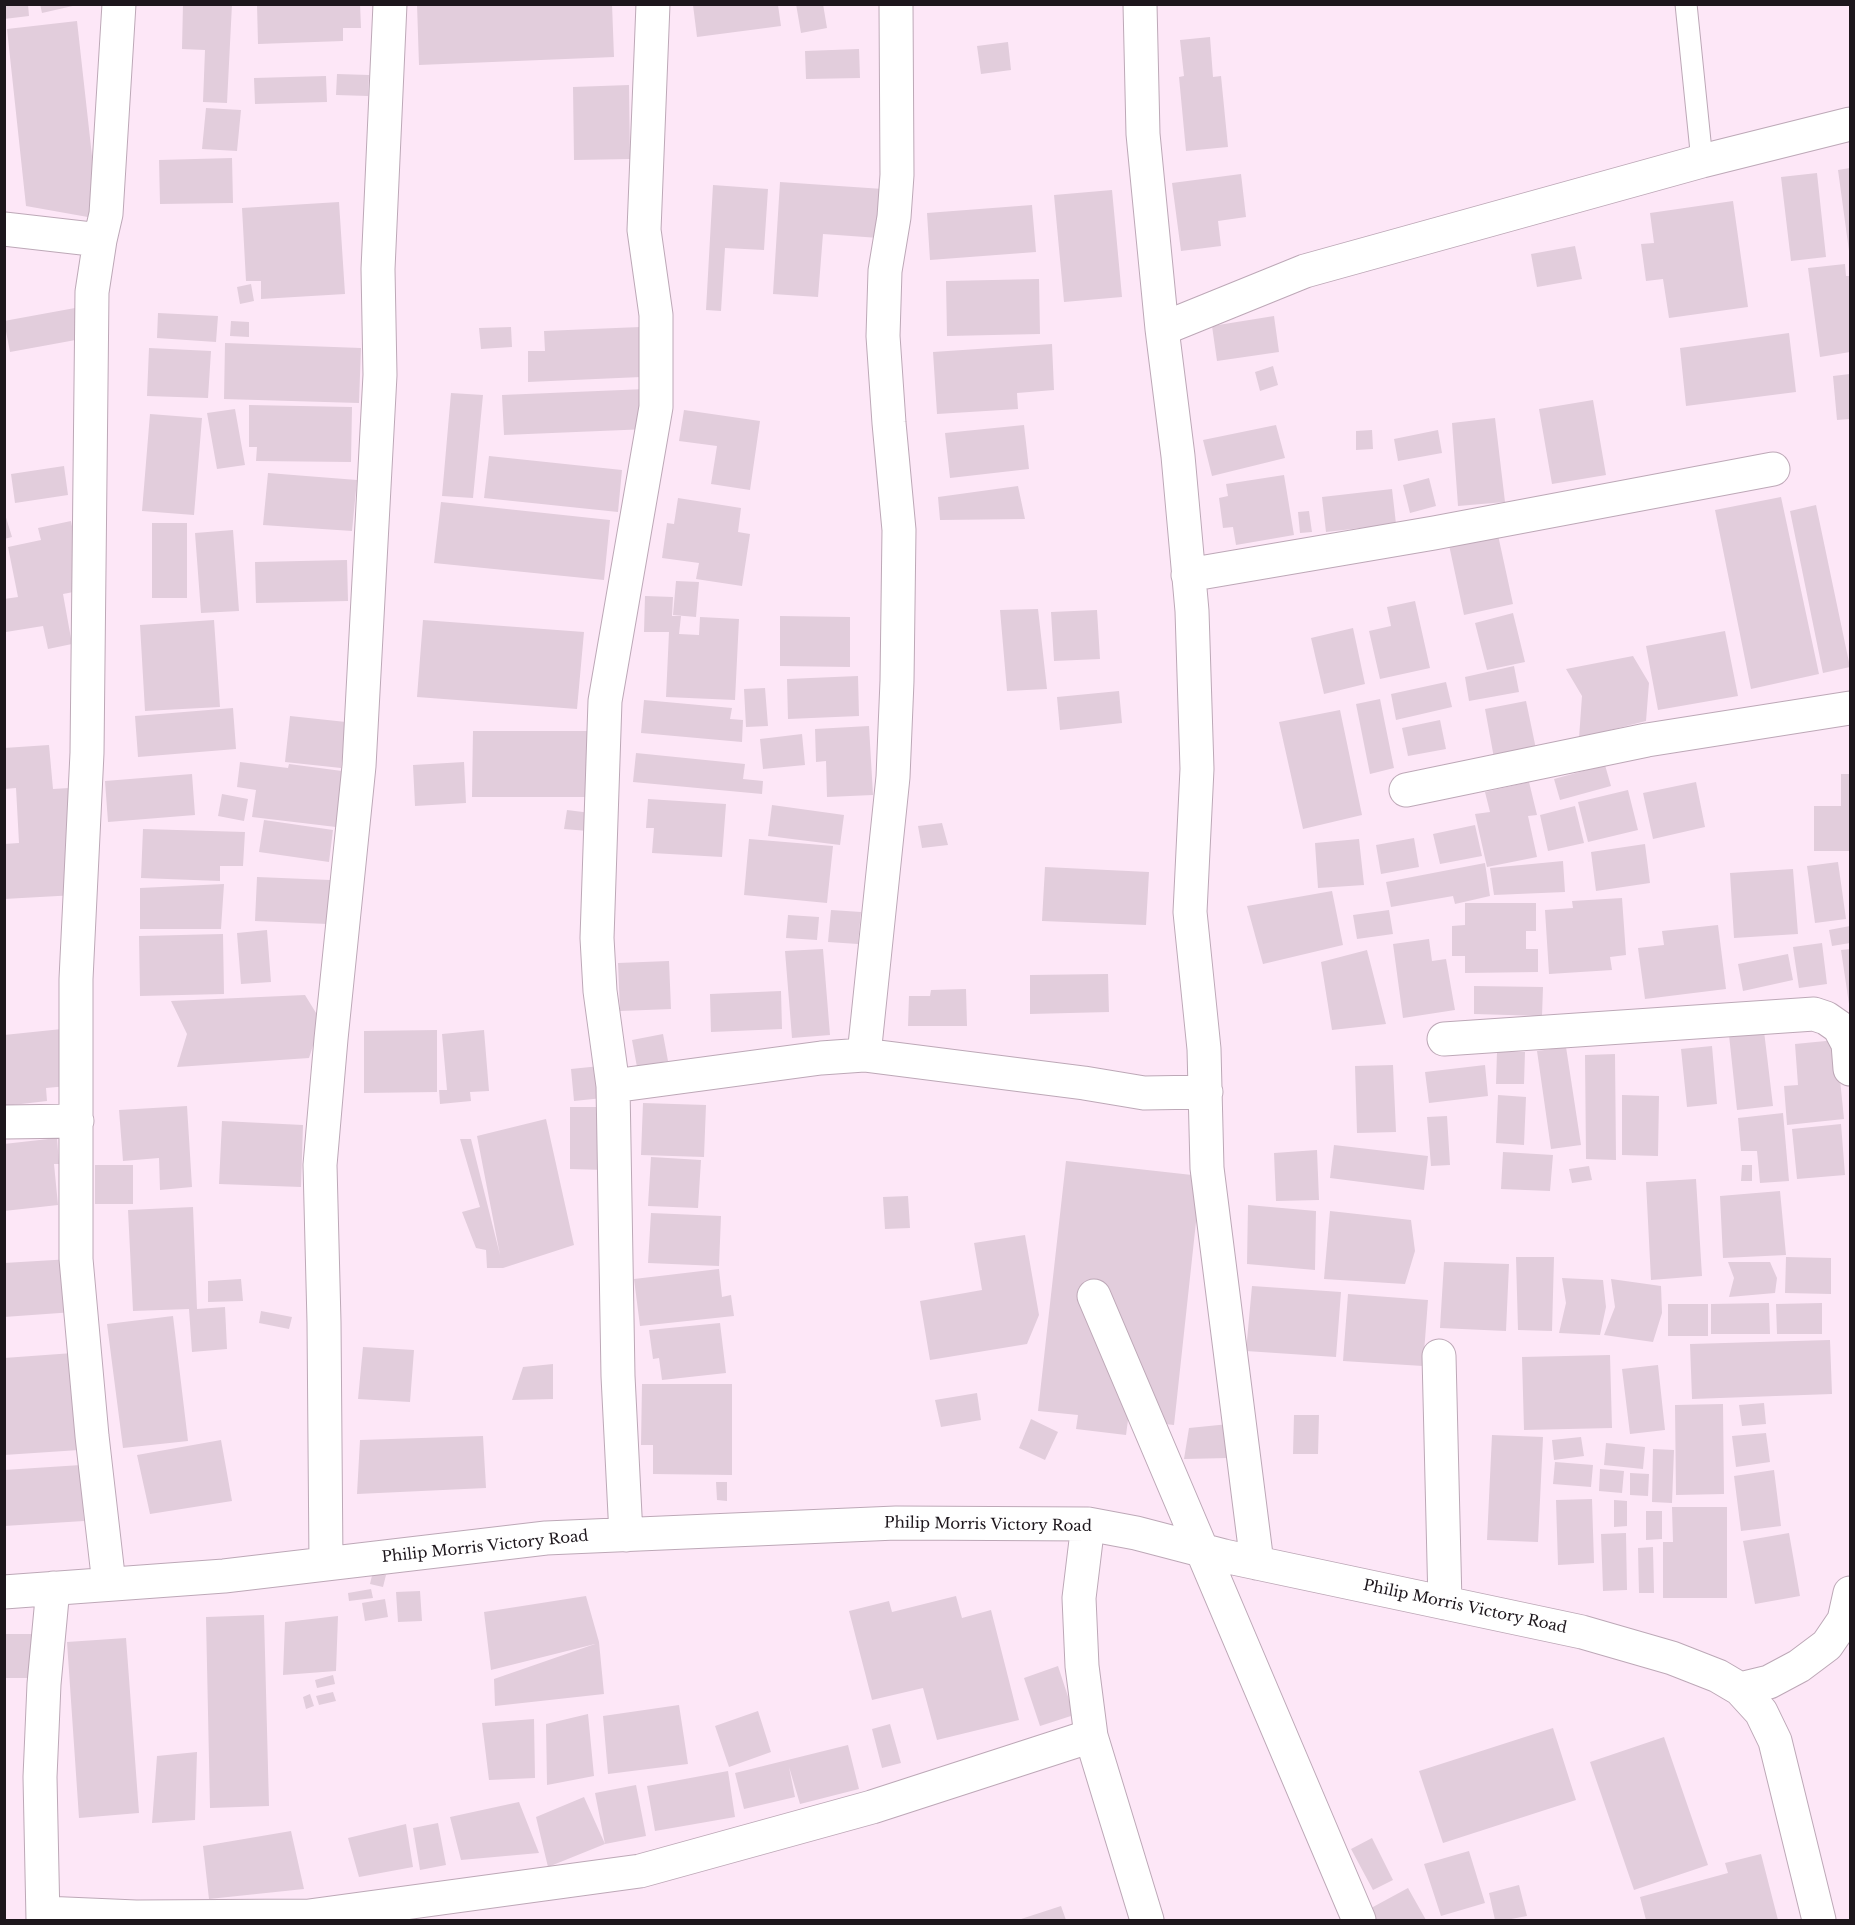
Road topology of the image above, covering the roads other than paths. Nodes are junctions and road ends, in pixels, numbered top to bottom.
1 (119, 4) edge
2 (390, 4) edge
3 (653, 4) edge
4 (896, 4) edge
5 (1140, 4) edge
6 (1686, 4) edge
7 (1851, 124) edge
8 (1702, 161) junction
9 (4, 229) edge
10 (100, 240) junction
11 (1162, 329) junction
12 (1773, 469) dead end
13 (1188, 575) junction
14 (1851, 708) edge
15 (1406, 790) dead end
16 (1444, 1038) dead end
17 (864, 1055) junction
18 (1851, 1069) edge
19 (614, 1086) junction
20 (1206, 1092) junction
21 (77, 1121) junction
22 (4, 1122) edge
23 (1094, 1296) dead end
24 (1439, 1356) dead end
25 (1088, 1524) junction
26 (626, 1535) junction
27 (1257, 1563) junction
28 (326, 1564) junction
29 (109, 1584) junction
30 (53, 1588) junction
31 (4, 1592) edge
32 (1851, 1593) edge
33 (1445, 1603) junction
34 (1740, 1689) junction
35 (1091, 1736) junction
36 (43, 1917) edge
37 (1147, 1920) edge
38 (1359, 1920) edge
39 (1819, 1920) edge

1 - 10 street
2 - 28 street
3 - 19 street
4 - 17 street
5 - 11 street
6 - 8 lane
7 - 8 street
8 - 11 street
9 - 10 street
10 - 21 street
11 - 13 street
12 - 13 street
13 - 20 street
14 - 15 street
16 - 18 street
17 - 19 street
17 - 20 street
19 - 26 street
20 - 27 street
21 - 22 street
21 - 29 street
23 - 38 street
24 - 33 street
25 - 26 street, Philip Morris Victory Road
25 - 27 street, Philip Morris Victory Road
25 - 35 street
26 - 28 street, Philip Morris Victory Road
27 - 33 street, Philip Morris Victory Road
28 - 29 street, Philip Morris Victory Road
29 - 30 street, Philip Morris Victory Road
30 - 31 street, Philip Morris Victory Road
30 - 36 street
32 - 34 street
33 - 34 street, Philip Morris Victory Road
34 - 39 street, Philip Morris Victory Road
35 - 36 street
35 - 37 street

